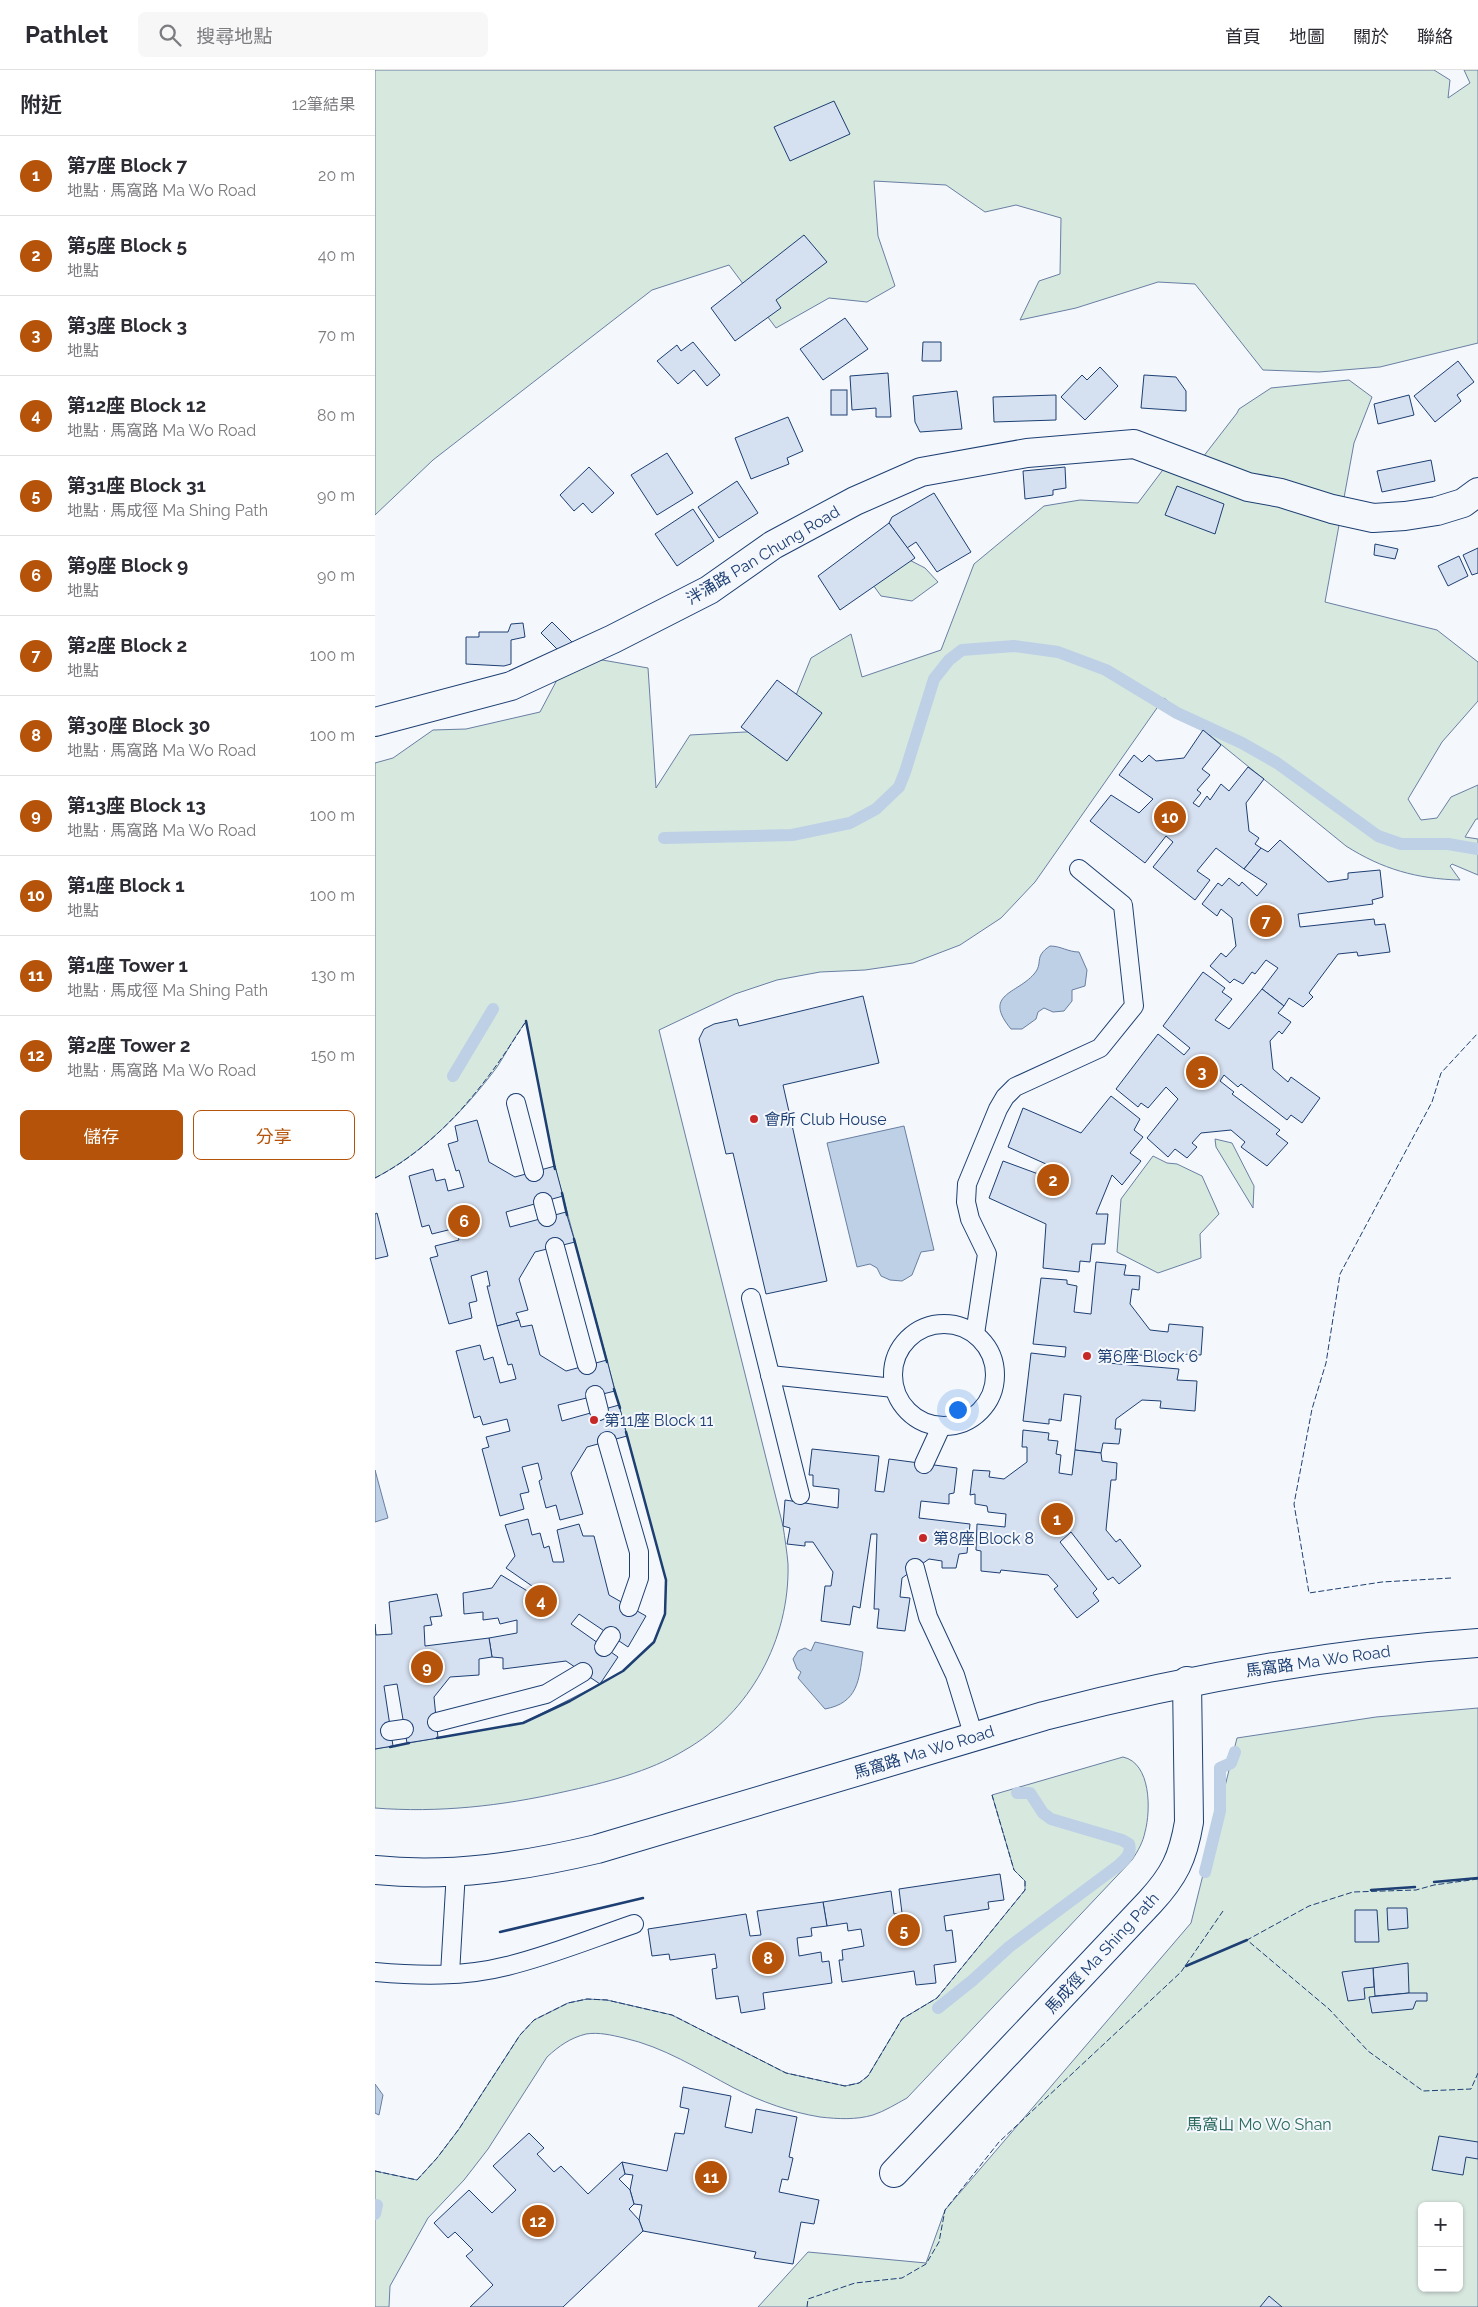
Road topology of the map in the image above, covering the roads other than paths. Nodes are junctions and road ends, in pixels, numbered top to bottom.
1 (1478, 492) edge
2 (375, 722) edge
3 (1079, 869) dead end
4 (516, 1103) dead end
5 (534, 1172) dead end
6 (555, 1247) dead end
7 (751, 1298) dead end
8 (975, 1334) junction
9 (587, 1365) dead end
10 (770, 1375) junction
11 (894, 1388) junction
12 (941, 1427) junction
13 (607, 1441) dead end
14 (924, 1464) dead end
15 (800, 1495) dead end
16 (915, 1568) dead end
17 (629, 1607) dead end
18 (1478, 1644) edge
19 (583, 1672) dead end
20 (1187, 1682) junction
21 (437, 1722) dead end
22 (974, 1737) junction
23 (375, 1870) edge
24 (456, 1871) junction
25 (634, 1924) dead end
26 (375, 1972) edge
27 (450, 1974) junction
28 (894, 2173) dead end

1 - 2 street, 泮涌路 Pan Chung Road
3 - 8 lane
4 - 5 lane
6 - 9 lane
7 - 10 lane
8 - 11 lane
8 - 12 lane
10 - 11 lane
10 - 15 lane
11 - 12 lane
12 - 14 lane
13 - 17 lane
16 - 22 lane
18 - 20 street, 馬窩路 Ma Wo Road
19 - 21 lane
20 - 22 street, 馬窩路 Ma Wo Road
20 - 28 street, 馬成徑 Ma Shing Path
22 - 24 street, 馬窩路 Ma Wo Road
23 - 24 street, 馬窩路 Ma Wo Road
24 - 27 lane
25 - 27 lane
26 - 27 lane

